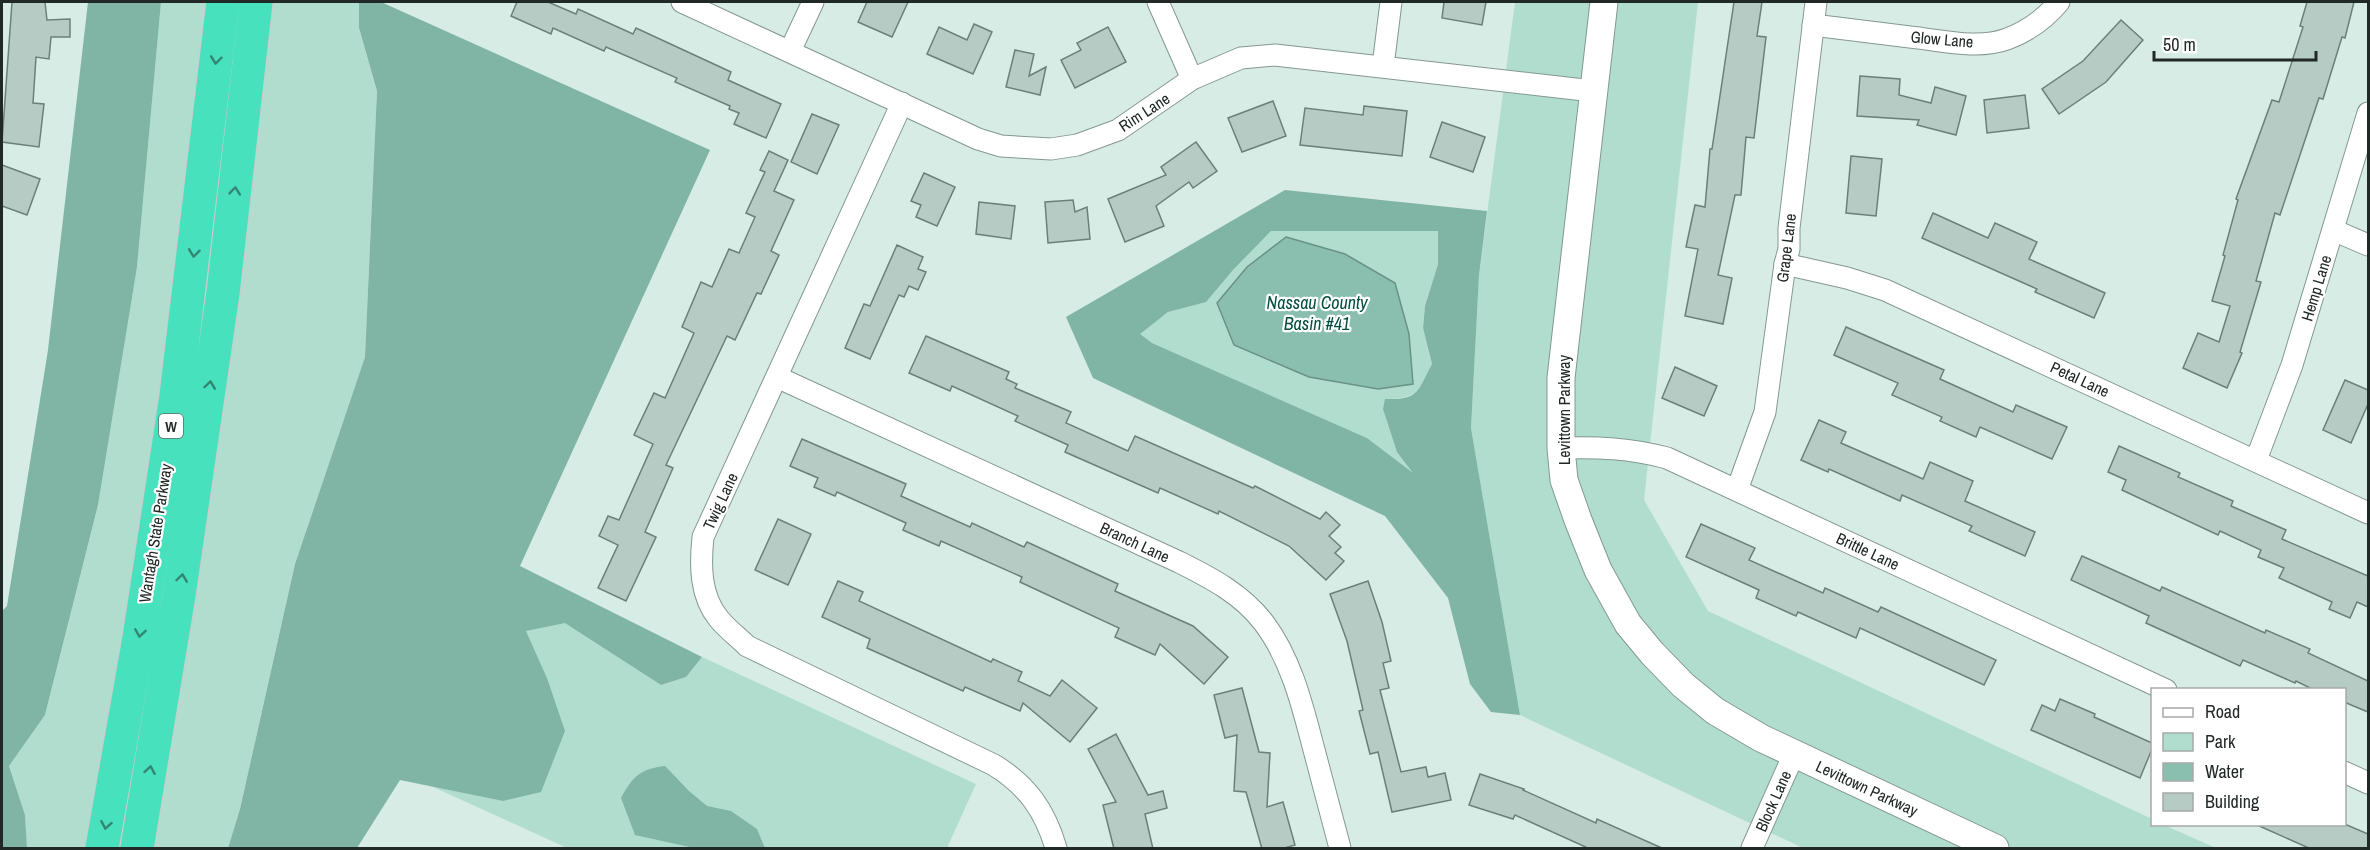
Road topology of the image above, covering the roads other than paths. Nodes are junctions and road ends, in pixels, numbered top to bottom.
1 (223, 2) edge
2 (256, 2) edge
3 (682, 2) edge
4 (813, 2) edge
5 (1158, 2) edge
6 (1391, 2) edge
7 (1604, 2) edge
8 (1816, 2) edge
9 (2059, 2) edge
10 (1813, 25) junction
11 (790, 51) junction
12 (1383, 66) junction
13 (1192, 79) junction
14 (1593, 91) junction
15 (902, 103) junction
16 (2368, 112) edge
17 (2333, 230) junction
18 (2368, 245) edge
19 (1785, 264) junction
20 (777, 377) junction
21 (1561, 448) junction
22 (2256, 460) junction
23 (1737, 490) junction
24 (2368, 513) edge
25 (2162, 688) edge
26 (1794, 754) junction
27 (2346, 773) edge
28 (2368, 783) edge
29 (102, 849) edge
30 (137, 849) edge
31 (1056, 849) edge
32 (1340, 849) edge
33 (1752, 849) edge
34 (1995, 849) edge

1 -> 29 highway, Wantagh State Parkway / W
30 -> 2 highway, Wantagh State Parkway / W
3 - 11 street, Rim Lane
4 - 11 street
5 - 13 street
6 - 12 street
7 - 14 street, Levittown Parkway
8 - 10 street, Grape Lane
9 - 10 street, Glow Lane
10 - 19 street, Grape Lane
11 - 15 street, Rim Lane
12 - 13 street, Rim Lane
12 - 14 street, Rim Lane
13 - 15 street, Rim Lane
14 - 21 street, Levittown Parkway
15 - 20 street, Twig Lane
16 - 17 street, Hemp Lane
17 - 18 street
17 - 22 street, Hemp Lane
19 - 22 street, Petal Lane
19 - 23 street, Grape Lane
20 - 31 street, Twig Lane
20 - 32 street, Branch Lane
21 - 23 street, Brittle Lane
21 - 26 street, Levittown Parkway
22 - 24 street, Petal Lane
23 - 25 street, Brittle Lane
26 - 33 street, Block Lane
26 - 34 street, Levittown Parkway
27 - 28 street

